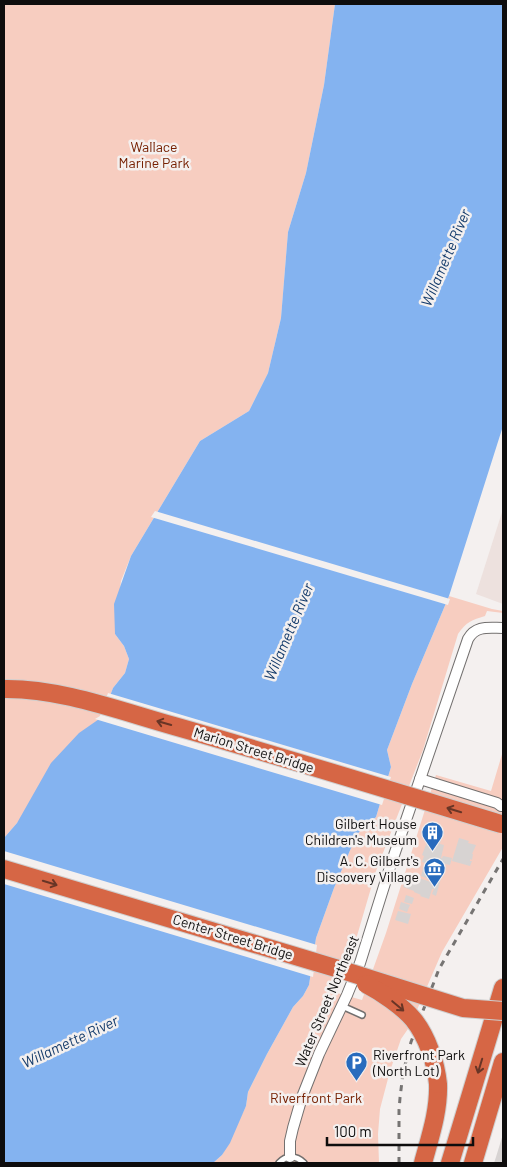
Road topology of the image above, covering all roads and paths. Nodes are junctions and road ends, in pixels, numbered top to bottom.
1 (503, 628) edge
2 (4, 689) edge
3 (420, 779) junction
4 (502, 818) edge
5 (4, 869) edge
6 (342, 970) junction
7 (503, 988) edge
8 (342, 1006) junction
9 (503, 1011) edge
10 (362, 1015) dead end
11 (503, 1062) edge
12 (290, 1157) junction
13 (278, 1163) edge
14 (304, 1163) edge
15 (422, 1163) edge
16 (450, 1163) edge
17 (473, 1163) edge

1 - 3 street, Water Street Northeast
4 -> 2 highway, Marion Street Bridge, bridge
3 - 4 street
3 - 8 street, Water Street Northeast
5 -> 6 highway, Center Street Bridge
6 - 9 highway, Center Street Bridge, bridge
6 -> 15 highway, bridge
7 -> 16 highway
8 - 10 lane
8 - 12 street, Water Street Northeast
11 - 17 highway
12 - 13 lane
12 - 14 lane

